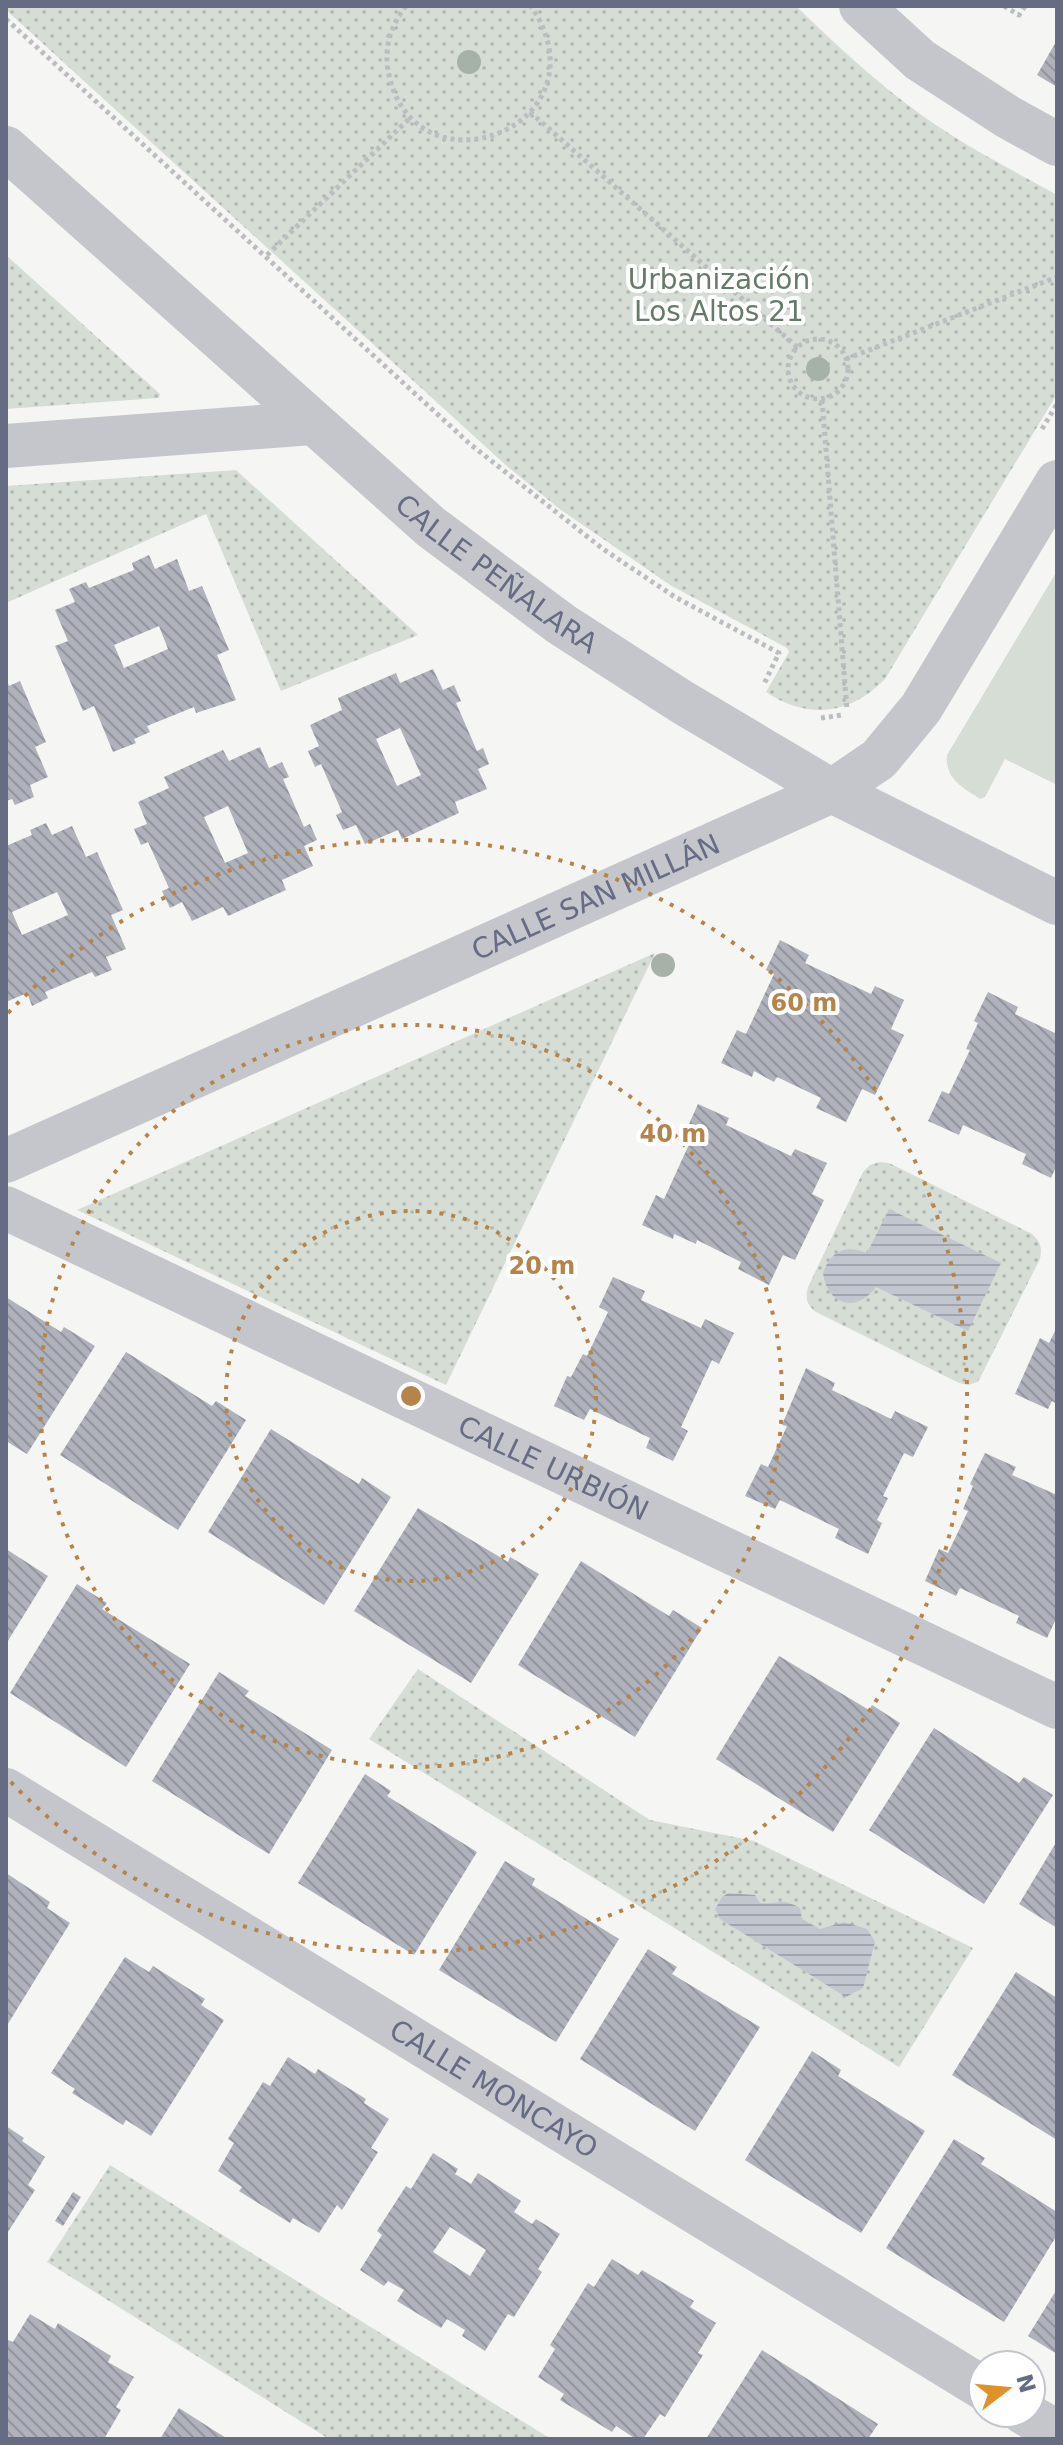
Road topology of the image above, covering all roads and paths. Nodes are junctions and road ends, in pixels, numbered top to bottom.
1 (406, 6) edge
2 (531, 6) edge
3 (861, 6) edge
4 (1004, 6) edge
5 (1025, 6) edge
6 (6, 19) edge
7 (530, 112) junction
8 (411, 117) junction
9 (1057, 144) edge
10 (6, 148) edge
11 (267, 255) junction
12 (1057, 277) edge
13 (797, 347) junction
14 (846, 359) junction
15 (822, 400) junction
16 (1057, 404) edge
17 (312, 423) junction
18 (1041, 431) dead end
19 (6, 446) edge
20 (1057, 482) edge
21 (761, 694) dead end
22 (856, 710) dead end
23 (848, 714) junction
24 (818, 718) dead end
25 (832, 791) junction
26 (1057, 903) edge
27 (6, 1161) edge
28 (6, 1208) edge
29 (1057, 1707) edge
30 (6, 1790) edge
31 (967, 2378) edge

1 - 8 path
2 - 7 path
3 - 9 street
4 - 5 path
6 - 11 path
7 - 8 path
7 - 13 path
8 - 11 path
10 - 17 street, CALLE PEÑALARA
11 - 21 path
12 - 14 path
13 - 14 path
13 - 15 path
14 - 15 path
15 - 23 path
16 - 18 path
17 - 19 street
17 - 25 street, CALLE PEÑALARA
20 - 25 street, CALLE SAN MILLÁN
22 - 23 path
23 - 24 path
25 - 26 street, CALLE PEÑALARA
25 - 27 street, CALLE SAN MILLÁN
28 - 29 street, CALLE URBIÓN
30 - 31 street, CALLE MONCAYO

